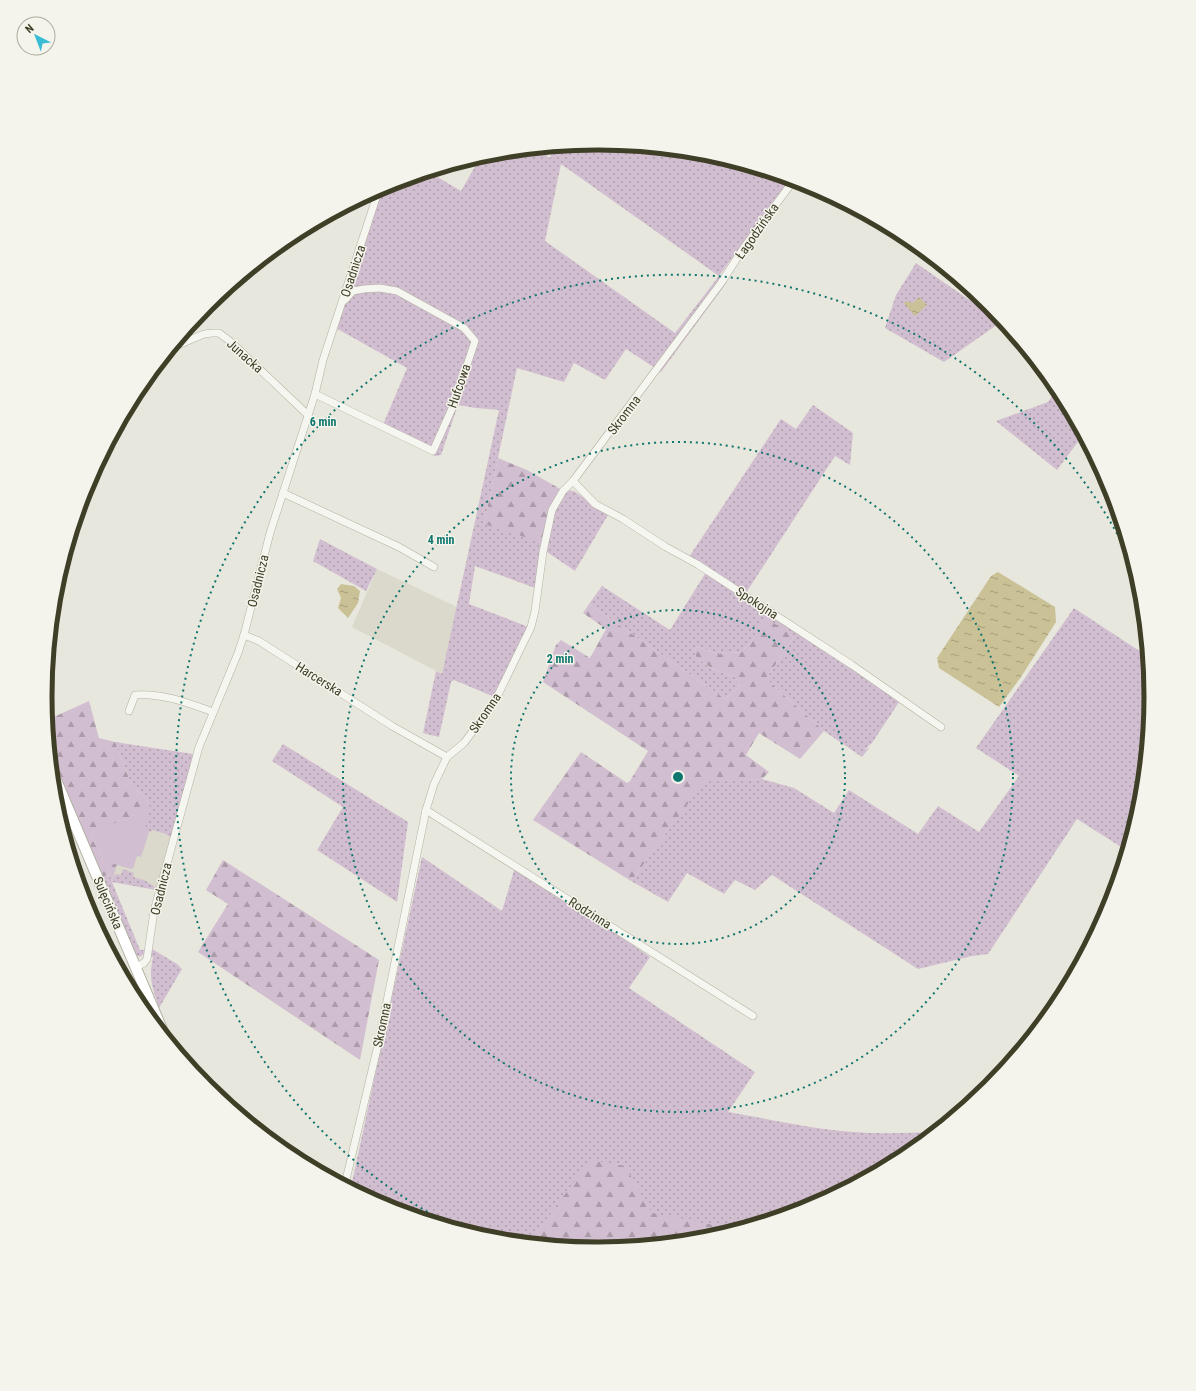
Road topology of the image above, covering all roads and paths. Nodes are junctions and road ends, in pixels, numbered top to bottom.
1 (791, 185) edge
2 (376, 197) edge
3 (721, 283) joint
4 (343, 302) junction
5 (180, 344) edge
6 (314, 394) junction
7 (308, 415) junction
8 (573, 481) junction
9 (283, 493) junction
10 (434, 567) dead end
11 (244, 635) junction
12 (128, 711) dead end
13 (213, 712) junction
14 (941, 727) dead end
15 (447, 757) junction
16 (60, 791) edge
17 (426, 810) junction
18 (136, 967) junction
19 (753, 1016) dead end
20 (157, 1017) edge
21 (346, 1179) edge

1 - 3 street, Łagodzińska
2 - 4 street, Osadnicza
3 - 8 street, Skromna
4 - 6 street, Osadnicza
4 - 6 street, Hufcowa
5 - 7 street, Junacka
6 - 7 street, Osadnicza
7 - 9 street, Osadnicza
8 - 14 street, Spokojna
8 - 15 street, Skromna
9 - 10 street
9 - 11 street, Osadnicza
11 - 13 street, Osadnicza
11 - 15 street, Harcerska
12 - 13 street
13 - 18 street, Osadnicza
15 - 17 street, Skromna
16 - 18 street, Sulęcińska
17 - 19 street, Rodzinna
17 - 21 street, Skromna
18 - 20 street, Sulęcińska

